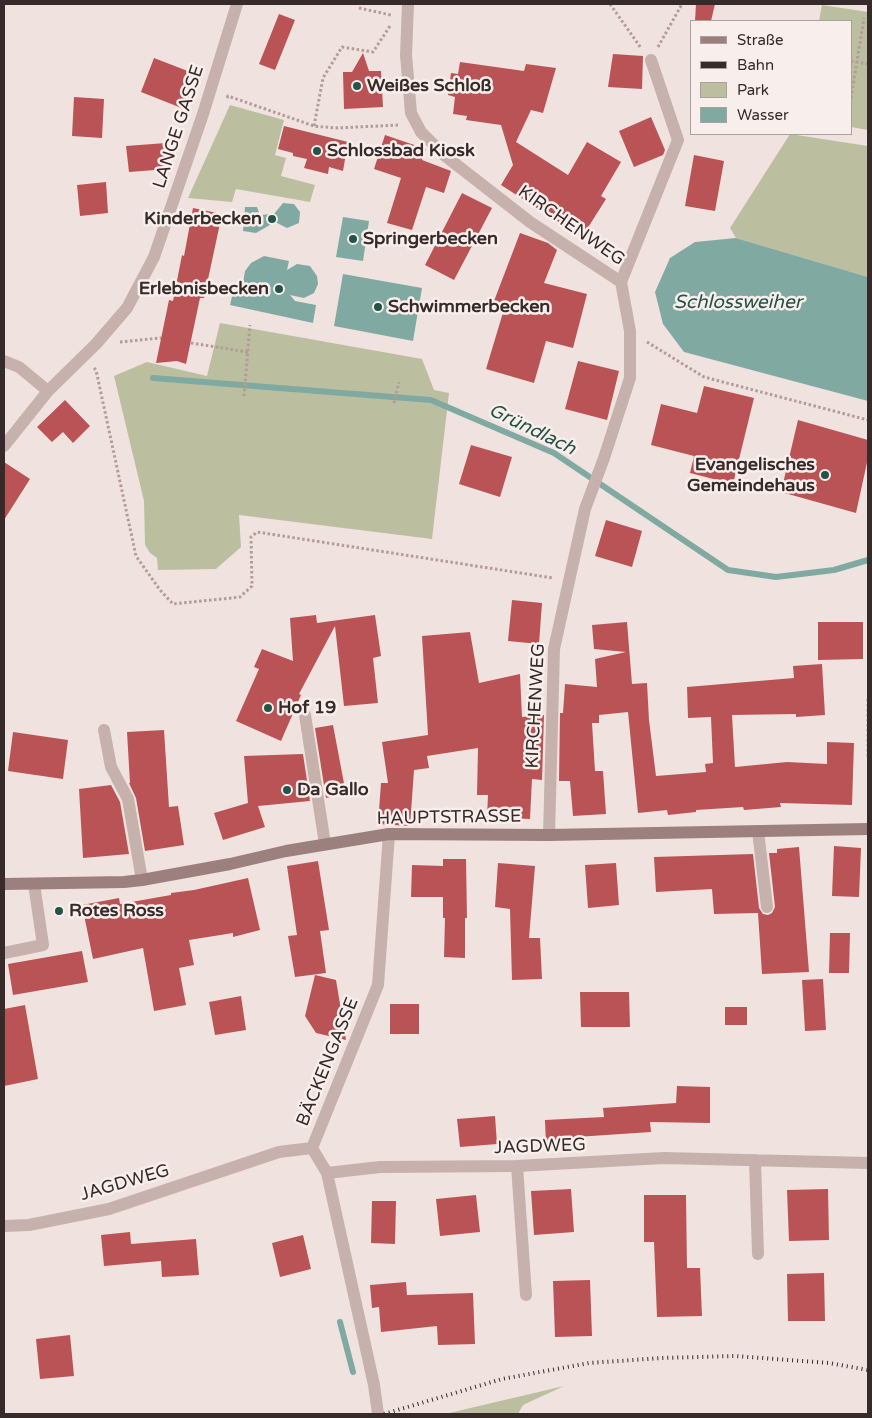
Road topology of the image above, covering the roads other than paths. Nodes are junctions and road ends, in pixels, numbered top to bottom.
1 (237, 4) edge
2 (408, 4) edge
3 (650, 60) road end
4 (621, 282) junction
5 (4, 361) edge
6 (48, 391) junction
7 (4, 446) edge
8 (305, 715) dead end
9 (104, 730) dead end
10 (868, 829) edge
11 (758, 831) junction
12 (388, 834) junction
13 (549, 835) junction
14 (325, 844) junction
15 (142, 880) junction
16 (4, 884) edge
17 (34, 884) junction
18 (767, 907) dead end
19 (4, 953) edge
20 (312, 1148) junction
21 (755, 1160) junction
22 (868, 1163) edge
23 (518, 1166) junction
24 (327, 1174) junction
25 (4, 1226) edge
26 (758, 1254) dead end
27 (526, 1295) dead end
28 (378, 1414) edge

1 - 6 street, LANGE GASSE
2 - 4 street, KIRCHENWEG
3 - 4 street
4 - 13 street, KIRCHENWEG
5 - 6 street
6 - 7 street, LANGE GASSE
8 - 14 street
9 - 15 street
10 - 11 street, HAUPTSTRASSE
11 - 13 street, HAUPTSTRASSE
11 - 18 street
12 - 13 street, HAUPTSTRASSE
12 - 14 street, HAUPTSTRASSE
12 - 20 street, BÄCKENGASSE
14 - 15 street, HAUPTSTRASSE
15 - 17 street, HAUPTSTRASSE
16 - 17 street, HAUPTSTRASSE
17 - 19 street
20 - 24 street, BÄCKENGASSE
20 - 25 street, JAGDWEG
21 - 22 street, JAGDWEG
21 - 23 street, JAGDWEG
21 - 26 street
23 - 24 street, JAGDWEG
23 - 27 street
24 - 28 street, BÄCKENGASSE

